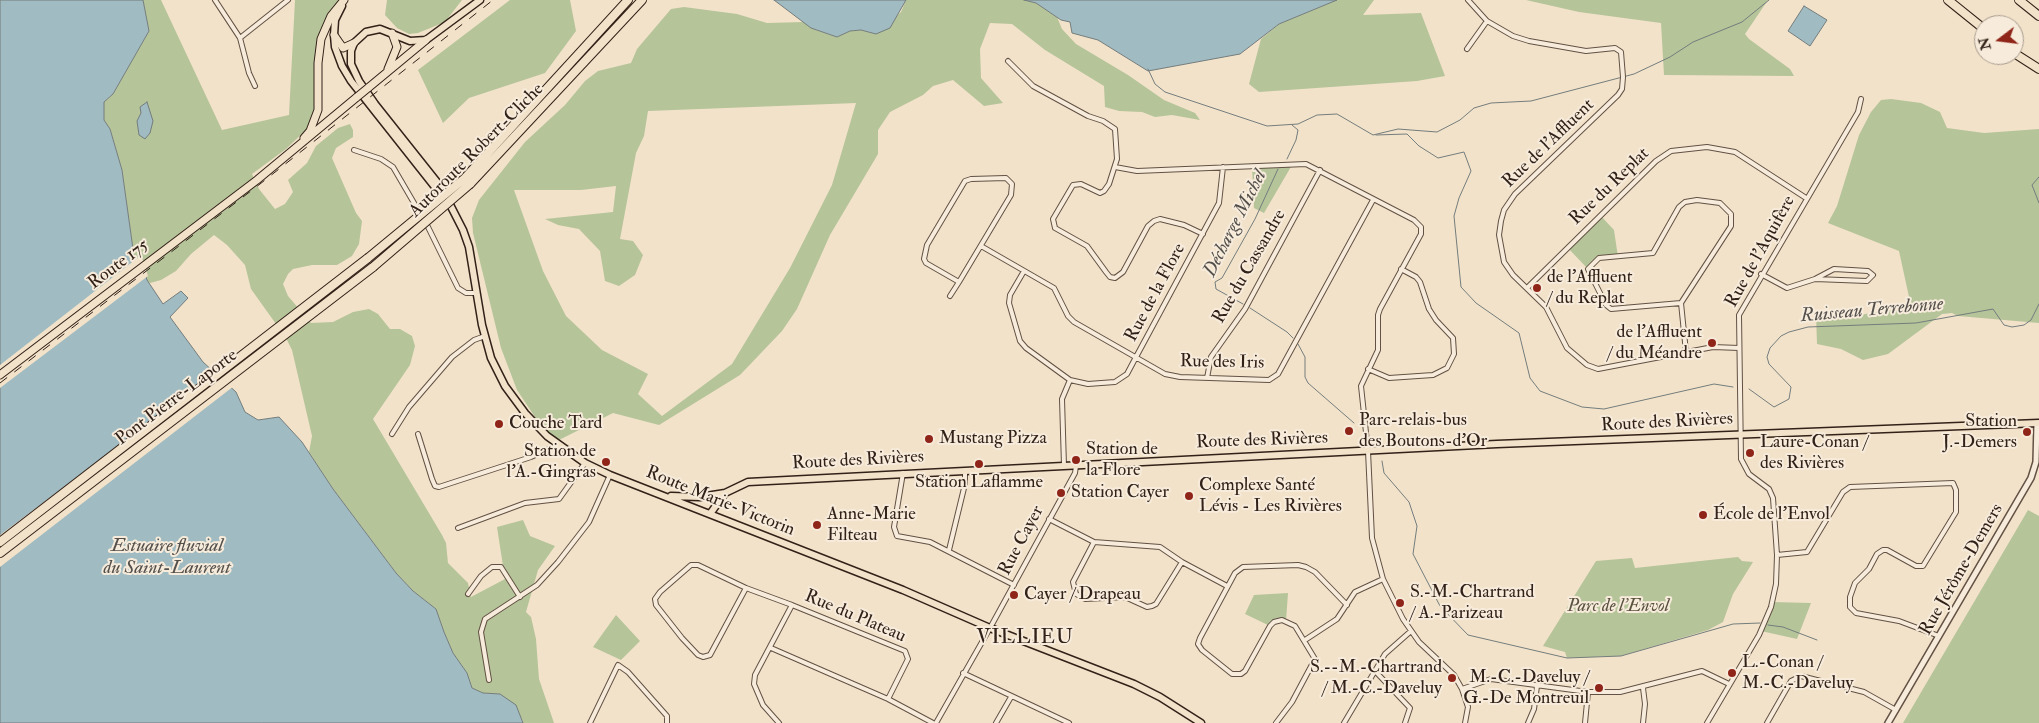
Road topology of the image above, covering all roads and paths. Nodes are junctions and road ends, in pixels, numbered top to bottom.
1 (216, 0) edge
2 (288, 0) edge
3 (345, 0) edge
4 (473, 0) edge
5 (480, 0) edge
6 (628, 0) edge
7 (642, 0) edge
8 (1468, 0) edge
9 (1948, 0) edge
10 (2019, 0) edge
11 (470, 8) junction
12 (2039, 16) edge
13 (1487, 21) junction
14 (1974, 21) edge
15 (392, 33) junction
16 (334, 35) junction
17 (240, 38) junction
18 (426, 40) junction
19 (354, 43) junction
20 (1467, 49) dead end
21 (2024, 59) edge
22 (1008, 61) dead end
23 (2039, 69) edge
24 (385, 74) junction
25 (254, 86) dead end
26 (1861, 99) dead end
27 (354, 150) dead end
28 (292, 152) junction
29 (1115, 167) junction
30 (1223, 167) junction
31 (1320, 170) junction
32 (467, 181) junction
33 (1806, 198) junction
34 (1373, 200) junction
35 (454, 214) junction
36 (1203, 234) junction
37 (981, 246) junction
38 (368, 258) joint
39 (373, 267) joint
40 (1402, 269) junction
41 (1024, 271) junction
42 (1762, 274) junction
43 (1815, 279) junction
44 (959, 282) junction
45 (1528, 287) junction
46 (478, 293) junction
47 (950, 296) dead end
48 (1681, 302) junction
49 (485, 336) junction
50 (1739, 348) junction
51 (1686, 352) junction
52 (1136, 357) junction
53 (1368, 369) junction
54 (0, 375) edge
55 (1207, 378) junction
56 (1070, 380) junction
57 (2038, 423) edge
58 (392, 434) dead end
59 (418, 434) dead end
60 (1739, 434) junction
61 (558, 445) junction
62 (1368, 451) junction
63 (585, 463) junction
64 (1064, 466) junction
65 (1076, 466) junction
66 (965, 471) junction
67 (903, 473) junction
68 (610, 475) junction
69 (725, 492) junction
70 (666, 495) junction
71 (710, 514) junction
72 (1049, 519) junction
73 (458, 528) dead end
74 (0, 542) edge
75 (1094, 542) junction
76 (949, 550) junction
77 (0, 553) edge
78 (1777, 554) junction
79 (1182, 562) junction
80 (1383, 579) junction
81 (1014, 585) junction
82 (1227, 586) junction
83 (746, 588) junction
84 (468, 594) dead end
85 (520, 597) junction
86 (1347, 604) junction
87 (792, 605) junction
88 (990, 628) junction
89 (1411, 631) junction
90 (1939, 636) junction
91 (1305, 640) junction
92 (771, 648) junction
93 (1375, 671) junction
94 (963, 674) junction
95 (489, 680) dead end
96 (1729, 684) junction
97 (1537, 686) junction
98 (1643, 688) junction
99 (1462, 690) junction
100 (1588, 692) junction
101 (1011, 697) junction
102 (888, 699) junction
103 (1896, 710) junction
104 (1058, 718) junction
105 (590, 723) edge
106 (668, 723) edge
107 (779, 723) edge
108 (934, 723) edge
109 (996, 723) edge
110 (1056, 723) edge
111 (1069, 723) edge
112 (1201, 723) edge
113 (1276, 723) edge
114 (1344, 723) edge
115 (1405, 723) edge
116 (1465, 723) edge
117 (1528, 723) edge
118 (1585, 723) edge
119 (1643, 723) edge
120 (1707, 723) edge
121 (1768, 723) edge
122 (1888, 723) edge

1 - 17 street
2 - 17 street
3 - 16 main road, Route Marie-Victorin
3 - 28 highway
4 - 11 main road
5 - 11 main road
6 - 32 highway, Autoroute Robert-Cliche
7 - 32 highway, Autoroute Robert-Cliche
8 - 13 street, Rue de l'Affluent
9 - 14 highway
10 - 12 highway
11 - 18 main road
13 - 20 street
13 - 45 street, Rue de l'Affluent
15 - 18 main road
15 - 19 main road
15 - 24 highway
16 - 19 highway
16 - 35 main road, Route Marie-Victorin
17 - 25 street
18 - 24 highway
19 - 35 main road, Route Marie-Victorin
21 - 23 highway
22 - 29 street
24 - 28 highway, bridge
26 - 33 street, Rue de l'Aquifère
27 - 46 street
28 - 54 highway, Route 175
29 - 30 street
29 - 36 street
30 - 31 street
30 - 36 street, Rue de la Flore
31 - 34 street
31 - 55 street, Rue du Cassandre
32 - 38 highway, Autoroute Robert-Cliche, bridge
32 - 39 highway, Autoroute Robert-Cliche, bridge
33 - 42 street, Rue de l'Aquifère
33 - 45 street, Rue du Replat
34 - 40 street
34 - 55 street, Rue des Iris
35 - 46 main road, Route Marie-Victorin
36 - 52 street, Rue de la Flore
37 - 41 street, Rue des Iris
37 - 44 street
37 - 44 street
38 - 74 highway, Pont Pierre-Laporte
39 - 77 highway, Pont Pierre-Laporte
40 - 53 street
40 - 53 street
41 - 52 street, Rue des Iris
41 - 56 street, Rue de la Flore
42 - 43 street
42 - 50 street, Rue de l'Aquifère
43 - 43 street
44 - 47 street
45 - 51 street, Rue de l'Affluent
46 - 49 main road, Route Marie-Victorin
48 - 48 street
48 - 51 street
49 - 58 street
49 - 61 main road, Route Marie-Victorin
50 - 51 street, Rue de l'Affluent
50 - 60 street, Rue de l'Aquifère
52 - 55 street, Rue des Iris
52 - 56 street, Rue de la Flore
53 - 62 street
56 - 64 street
57 - 60 main road, Route des Rivières
57 - 90 street, Rue Jérôme-Demers
59 - 61 street
60 - 62 main road, Route des Rivières
60 - 78 street, Rue de l'Aquifère
61 - 63 main road, Route Marie-Victorin
62 - 65 main road, Route des Rivières
62 - 80 street
63 - 68 main road, Route Marie-Victorin
63 - 73 street
64 - 65 main road, Route des Rivières
64 - 66 main road, Route des Rivières
65 - 72 street, Rue Cayer
66 - 67 main road, Route des Rivières
66 - 76 street
67 - 69 main road, Route des Rivières
67 - 76 street
68 - 70 main road, Route Marie-Victorin
68 - 85 street
69 - 70 main road, Route des Rivières
69 - 71 main road
70 - 71 main road, Route Marie-Victorin
71 - 88 main road, Route Marie-Victorin
72 - 75 street
72 - 81 street, Rue Cayer
75 - 79 street
75 - 79 street
76 - 81 street
78 - 90 street
78 - 96 street, Rue de l'Aquifère
79 - 82 street
80 - 86 street
80 - 89 street
81 - 88 street, Rue Cayer
82 - 86 street
82 - 91 street
83 - 83 street, Rue du Plateau
83 - 87 street, Rue du Plateau
84 - 85 street
85 - 95 street
86 - 91 street
87 - 92 street
87 - 102 street, Rue du Plateau
88 - 94 street, Rue Cayer
88 - 112 main road, Route Marie-Victorin
89 - 93 street
89 - 99 street
90 - 103 street, Rue Jérôme-Demers
91 - 113 street
92 - 102 street
92 - 107 street
93 - 114 street
93 - 115 street
94 - 101 street
94 - 108 street, Rue Cayer
96 - 98 street
96 - 120 street, Rue de l'Aquifère
97 - 99 street
97 - 100 street
97 - 117 street
98 - 100 street
98 - 119 street
99 - 116 street
100 - 118 street
101 - 104 street
101 - 109 street
102 - 108 street
103 - 121 street
103 - 122 street, Rue Jérôme-Demers
104 - 110 street
104 - 111 street
105 - 106 street

